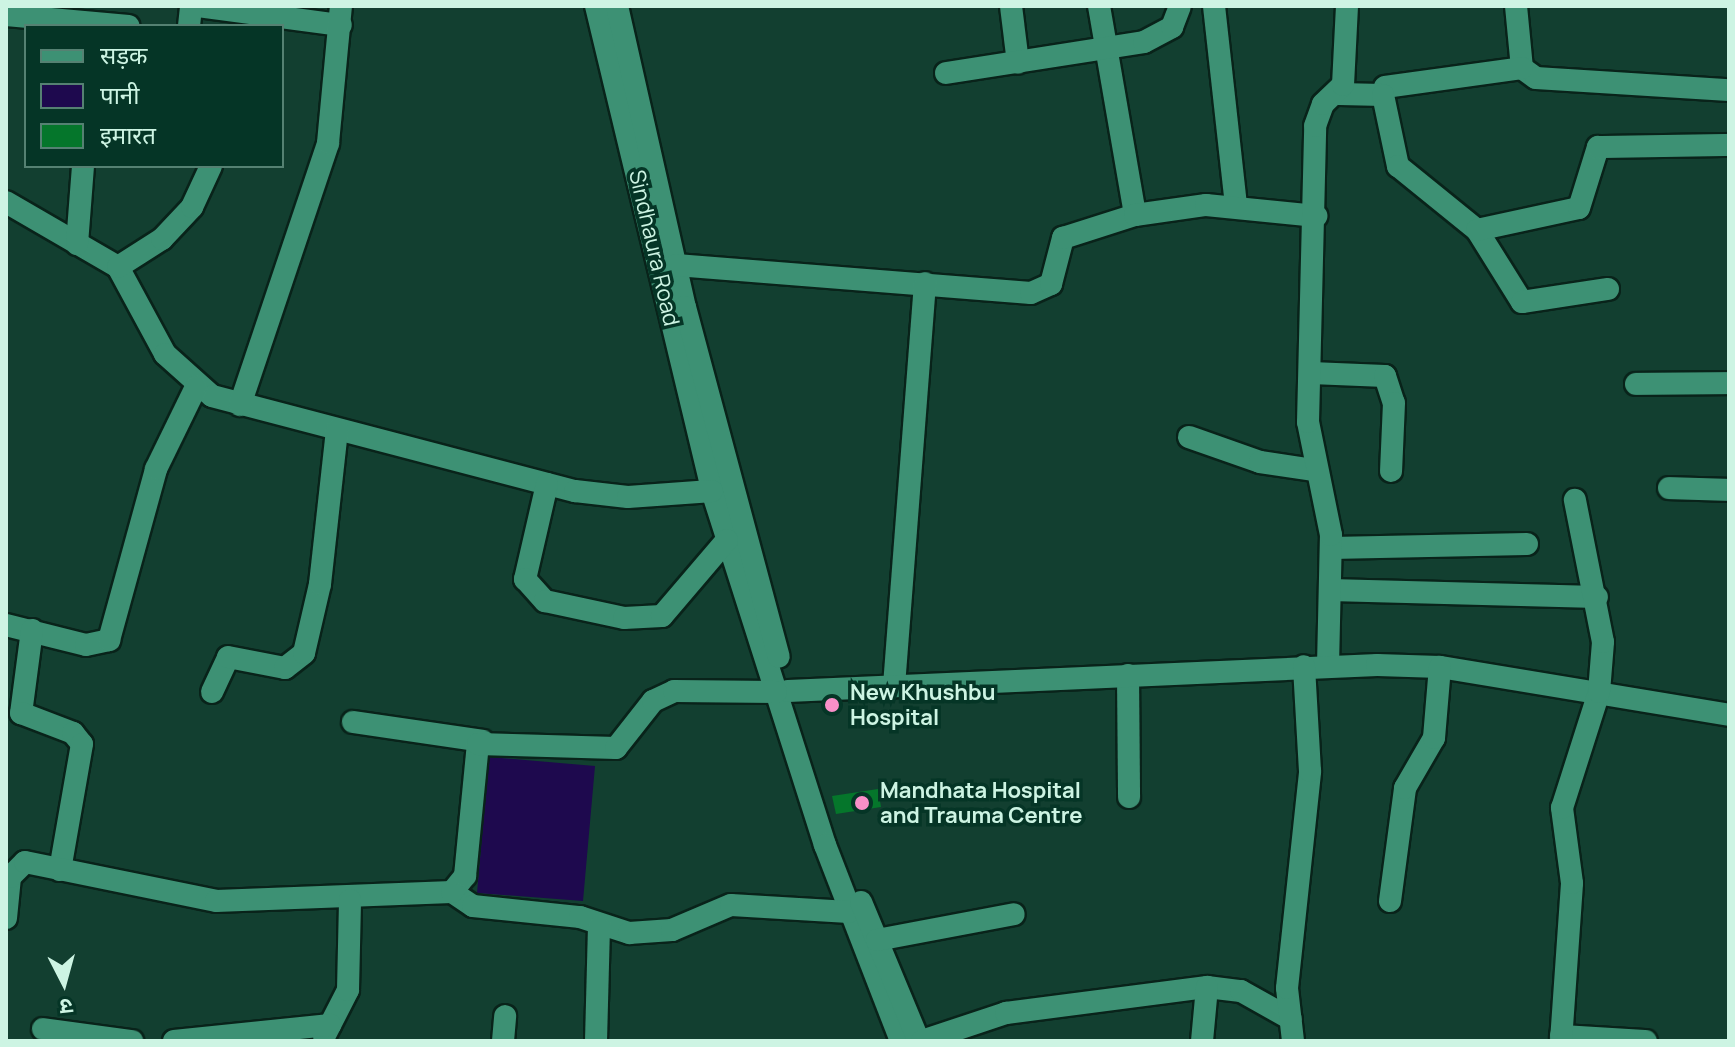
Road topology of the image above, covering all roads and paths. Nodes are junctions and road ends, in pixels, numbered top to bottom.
1 (198, 6) edge
2 (596, 6) edge
3 (617, 6) edge
4 (1011, 6) edge
5 (1099, 6) edge
6 (1180, 6) edge
7 (1214, 6) edge
8 (1347, 6) edge
9 (1516, 6) edge
10 (6, 15) edge
11 (341, 16) edge
12 (258, 20) edge
13 (107, 24) edge
14 (1103, 49) junction
15 (1018, 63) junction
16 (1522, 68) junction
17 (946, 73) dead end
18 (1385, 87) dead end
19 (1729, 90) edge
20 (1339, 94) junction
21 (1729, 145) edge
22 (83, 168) edge
23 (210, 168) edge
24 (6, 202) edge
25 (1236, 206) junction
26 (1135, 215) junction
27 (1316, 216) junction
28 (1477, 230) junction
29 (77, 244) junction
30 (676, 265) junction
31 (118, 267) junction
32 (925, 283) junction
33 (1608, 289) dead end
34 (1311, 373) junction
35 (1729, 383) edge
36 (1636, 384) dead end
37 (196, 387) junction
38 (240, 405) junction
39 (337, 430) junction
40 (1189, 437) dead end
41 (1314, 470) junction
42 (1391, 471) dead end
43 (547, 484) junction
44 (1669, 488) dead end
45 (1729, 490) edge
46 (712, 491) junction
47 (1575, 500) dead end
48 (727, 540) junction
49 (1527, 544) dead end
50 (1331, 548) junction
51 (1330, 590) junction
52 (1597, 597) junction
53 (6, 625) edge
54 (32, 630) junction
55 (1304, 666) junction
56 (1328, 666) junction
57 (1440, 667) junction
58 (1128, 675) junction
59 (894, 686) junction
60 (782, 691) junction
61 (212, 692) dead end
62 (1599, 692) junction
63 (1729, 720) edge
64 (353, 722) dead end
65 (483, 741) junction
66 (1129, 797) dead end
67 (60, 870) junction
68 (452, 892) junction
69 (350, 900) junction
70 (1390, 901) dead end
71 (849, 912) junction
72 (1014, 914) dead end
73 (6, 918) edge
74 (599, 927) junction
75 (877, 940) junction
76 (1207, 987) junction
77 (505, 1016) dead end
78 (43, 1029) dead end
79 (1292, 1030) edge
80 (326, 1033) edge
81 (1561, 1038) edge
82 (132, 1041) edge
83 (174, 1041) edge
84 (503, 1041) edge
85 (596, 1041) edge
86 (901, 1041) edge
87 (920, 1041) edge
88 (1202, 1041) edge
89 (1646, 1041) edge

1 - 12 street
2 - 46 street, Sindhaura Road
3 - 30 street
4 - 15 street
5 - 14 street
6 - 14 street
7 - 25 street
8 - 20 street
9 - 16 street
10 - 13 street
11 - 12 street
11 - 38 street
14 - 15 street
14 - 26 street
15 - 17 street
16 - 18 street
16 - 19 street
20 - 27 street
20 - 28 street
21 - 28 street
22 - 29 street
23 - 31 street
24 - 29 street
25 - 26 street
25 - 27 street
26 - 32 street
27 - 34 street
28 - 33 street
29 - 31 street
30 - 32 street
30 - 60 street
31 - 37 street
32 - 59 street
34 - 41 street
34 - 42 street
35 - 36 street
37 - 38 street
37 - 54 street
38 - 39 street
39 - 43 street
39 - 61 street
40 - 41 street
41 - 50 street
43 - 46 street
43 - 48 street
44 - 45 street
46 - 48 street, Sindhaura Road
47 - 52 street
48 - 60 street, Sindhaura Road
49 - 50 street
50 - 51 street
51 - 52 street
51 - 56 street
52 - 62 street
53 - 54 street
54 - 67 street
55 - 56 street
55 - 58 street
55 - 79 street
56 - 57 street
57 - 62 street
57 - 70 street
58 - 59 street
58 - 66 street
59 - 60 street
60 - 65 street
60 - 71 street
60 - 75 street
62 - 63 street
62 - 81 street
64 - 65 street
65 - 68 street
67 - 69 street
67 - 73 street
68 - 69 street
68 - 74 street
69 - 80 street
71 - 74 street
71 - 86 street
72 - 75 street
74 - 85 street
75 - 87 street
76 - 79 street
76 - 87 street
76 - 88 street
77 - 84 street
78 - 82 street
80 - 83 street
81 - 89 street

